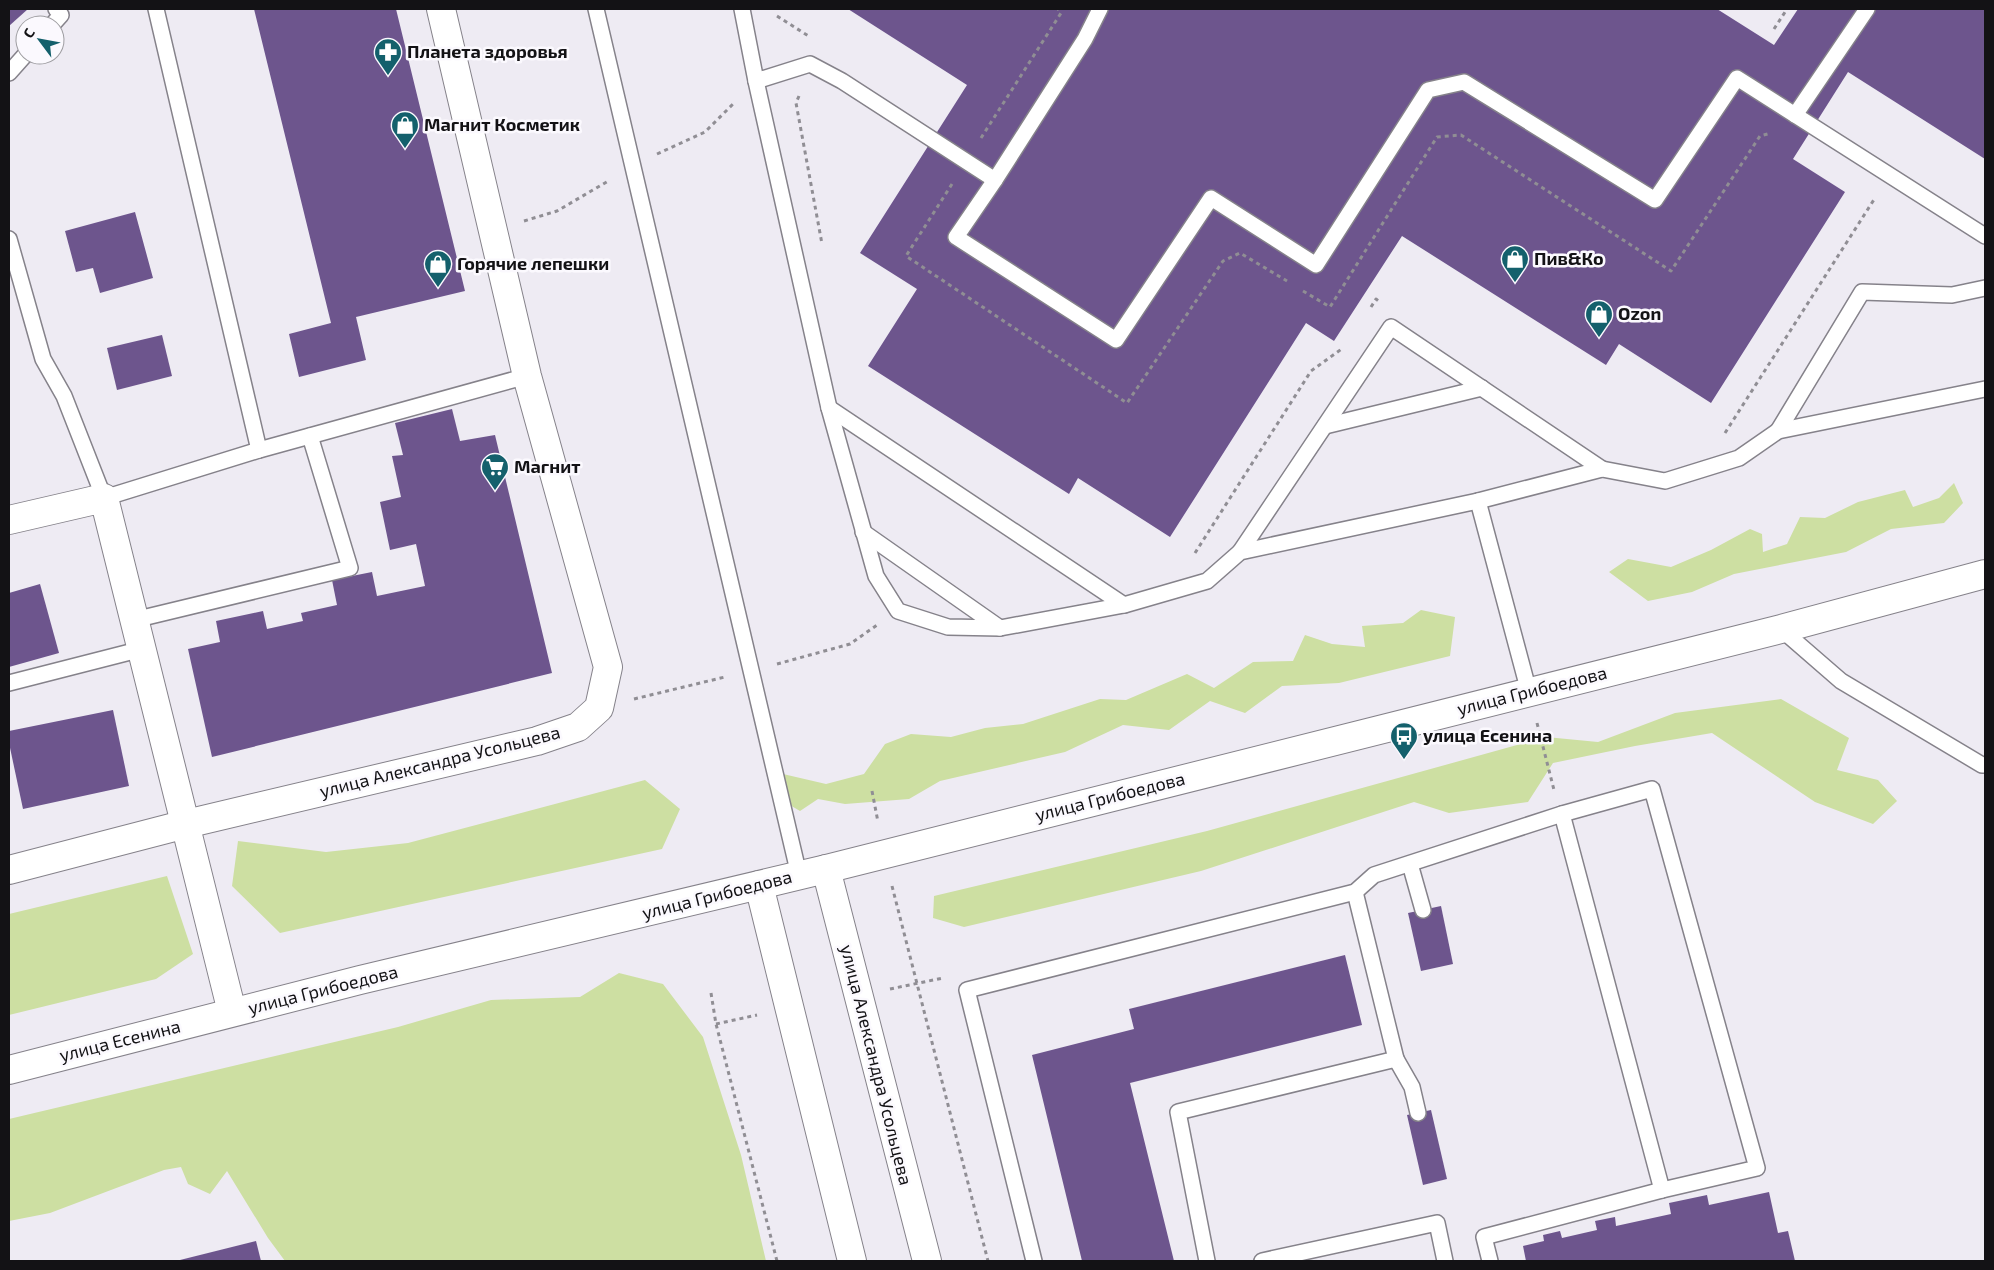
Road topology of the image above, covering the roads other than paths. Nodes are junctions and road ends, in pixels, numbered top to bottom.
1 (156, 9) edge
2 (440, 9) edge
3 (596, 9) edge
4 (742, 9) edge
5 (1100, 9) edge
6 (1867, 9) edge
7 (756, 81) junction
8 (1795, 116) junction
9 (995, 180) junction
10 (1985, 236) edge
11 (9, 239) edge
12 (1985, 288) edge
13 (528, 376) junction
14 (1482, 388) junction
15 (1985, 389) edge
16 (828, 408) junction
17 (1325, 426) junction
18 (1778, 431) junction
19 (310, 436) junction
20 (259, 450) junction
21 (1602, 469) junction
22 (104, 498) junction
23 (1478, 502) junction
24 (9, 520) edge
25 (863, 532) junction
26 (1240, 552) junction
27 (1985, 574) edge
28 (1124, 605) junction
29 (134, 620) junction
30 (1000, 628) junction
31 (1781, 628) junction
32 (142, 649) junction
33 (9, 683) edge
34 (1529, 692) junction
35 (1984, 766) edge
36 (1562, 814) junction
37 (186, 824) junction
38 (1410, 864) junction
39 (826, 869) junction
40 (9, 870) edge
41 (799, 875) junction
42 (759, 885) junction
43 (1355, 892) junction
44 (1423, 910) dead end
45 (232, 1012) junction
46 (1396, 1059) junction
47 (9, 1070) edge
48 (1418, 1113) dead end
49 (1662, 1190) junction
50 (852, 1261) edge
51 (927, 1261) edge
52 (1034, 1261) edge
53 (1207, 1261) edge
54 (1262, 1261) edge
55 (1445, 1261) edge
56 (1490, 1261) edge

1 - 20 lane
2 - 13 street, улица Александра Усольцева
3 - 41 lane
4 - 7 lane
5 - 9 lane
6 - 8 lane
7 - 9 lane
7 - 16 lane
8 - 9 lane
8 - 10 lane
11 - 22 lane
12 - 18 lane
13 - 19 lane
13 - 37 street, улица Александра Усольцева
14 - 17 lane
14 - 17 lane
14 - 21 lane
15 - 18 lane
16 - 25 lane
16 - 28 lane
17 - 26 lane
18 - 21 lane
19 - 20 lane
19 - 29 lane
20 - 22 lane
21 - 23 lane
22 - 24 street
22 - 29 street
23 - 26 lane
23 - 34 lane
25 - 30 lane
25 - 30 lane
26 - 28 lane
27 - 31 street, улица Грибоедова
28 - 30 lane
29 - 32 street
31 - 34 street, улица Грибоедова
31 - 35 lane
32 - 33 lane
32 - 37 street
34 - 39 street, улица Грибоедова
36 - 38 lane
36 - 49 lane
36 - 49 lane
37 - 40 street, улица Александра Усольцева
37 - 45 street
38 - 43 lane
38 - 44 lane
39 - 41 street, улица Грибоедова
39 - 51 street, улица Александра Усольцева
41 - 42 street, улица Грибоедова
42 - 45 street, улица Грибоедова
42 - 50 street
43 - 46 lane
43 - 52 lane
45 - 47 street, улица Есенина
46 - 48 lane
46 - 53 lane
49 - 56 lane
54 - 55 lane

